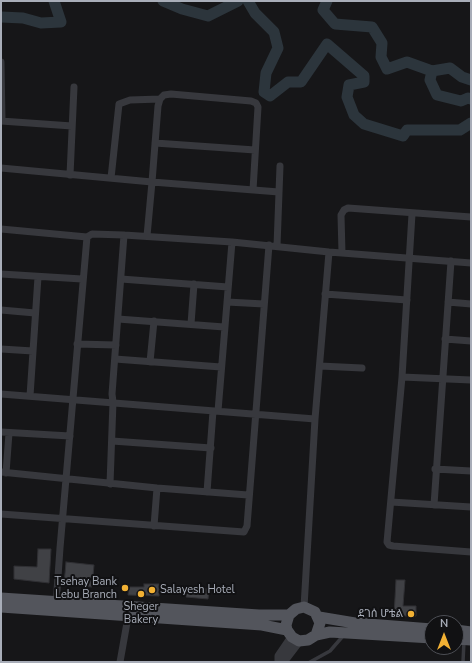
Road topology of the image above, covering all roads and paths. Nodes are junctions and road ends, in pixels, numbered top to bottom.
1 (1, 62) edge
2 (74, 87) dead end
3 (160, 99) junction
4 (1, 121) edge
5 (72, 126) junction
6 (155, 143) junction
7 (255, 150) junction
8 (280, 166) dead end
9 (1, 168) edge
10 (70, 175) junction
11 (111, 178) junction
12 (152, 182) junction
13 (254, 190) junction
14 (279, 192) junction
15 (412, 214) junction
16 (471, 217) edge
17 (1, 229) edge
18 (124, 235) junction
19 (148, 236) junction
20 (87, 237) junction
21 (232, 242) junction
22 (269, 245) junction
23 (277, 246) junction
24 (329, 252) junction
25 (342, 253) junction
26 (410, 258) junction
27 (451, 261) junction
28 (471, 263) edge
29 (1, 274) edge
30 (38, 277) junction
31 (82, 279) junction
32 (121, 279) junction
33 (194, 284) junction
34 (228, 287) junction
35 (325, 294) junction
36 (407, 300) junction
37 (227, 302) junction
38 (448, 302) junction
39 (264, 304) junction
40 (471, 304) edge
41 (1, 310) edge
42 (35, 313) junction
43 (118, 319) junction
44 (154, 322) junction
45 (191, 324) junction
46 (224, 327) junction
47 (445, 339) junction
48 (471, 341) edge
49 (77, 344) junction
50 (116, 345) junction
51 (1, 349) edge
52 (33, 351) junction
53 (115, 359) junction
54 (150, 362) junction
55 (320, 366) junction
56 (221, 367) junction
57 (362, 368) dead end
58 (402, 376) junction
59 (442, 378) junction
60 (471, 380) edge
61 (1, 394) edge
62 (30, 396) junction
63 (73, 398) junction
64 (113, 402) junction
65 (216, 411) junction
66 (255, 414) junction
67 (315, 418) junction
68 (1, 432) edge
69 (9, 433) junction
70 (70, 436) junction
71 (112, 440) junction
72 (211, 448) junction
73 (435, 469) junction
74 (471, 471) edge
75 (4, 473) edge
76 (66, 479) junction
77 (110, 484) junction
78 (157, 488) junction
79 (207, 492) junction
80 (248, 495) junction
81 (391, 502) junction
82 (471, 502) edge
83 (434, 504) junction
84 (471, 507) edge
85 (1, 514) edge
86 (62, 518) junction
87 (154, 526) junction
88 (471, 552) edge
89 (1, 598) edge
90 (1, 607) edge
91 (56, 607) junction
92 (304, 607) junction
93 (289, 615) junction
94 (128, 617) junction
95 (319, 617) junction
96 (424, 628) edge
97 (346, 631) junction
98 (293, 636) junction
99 (316, 636) junction
100 (424, 637) edge
101 (466, 638) edge
102 (120, 662) edge
103 (279, 662) edge
104 (283, 662) edge
105 (310, 662) edge
106 (463, 662) edge

1 - 4 street
2 - 5 street
3 - 6 street
3 - 7 street
3 - 11 street
4 - 5 street
5 - 10 street
6 - 7 street
6 - 12 street
7 - 13 street
8 - 14 street
9 - 10 street
10 - 11 street
11 - 12 street
12 - 13 street
12 - 19 street
13 - 14 street
14 - 23 street
15 - 16 street
15 - 25 street
15 - 26 street
17 - 20 street
18 - 19 street
18 - 20 street
18 - 32 street
19 - 21 street
20 - 31 street
21 - 22 street
21 - 34 street
22 - 23 street
22 - 39 street
23 - 24 street
24 - 25 street
24 - 35 street
25 - 26 street
26 - 27 street
26 - 36 street
27 - 28 street
27 - 38 street
29 - 30 street
30 - 31 street
30 - 42 street
31 - 49 street
32 - 33 street
32 - 43 street
33 - 34 street
33 - 45 street
34 - 37 street
35 - 36 street
35 - 55 street
36 - 58 street
37 - 39 street
37 - 46 street
38 - 40 street
38 - 47 street
39 - 66 street
41 - 42 street
42 - 52 street
43 - 44 street
43 - 50 street
44 - 45 street
44 - 54 street
45 - 46 street
46 - 56 street
47 - 48 street
47 - 59 street
49 - 50 street
49 - 63 street
50 - 53 street
51 - 52 street
52 - 62 street
53 - 54 street
53 - 64 street
54 - 56 street
55 - 57 street
55 - 67 street
56 - 65 street
58 - 59 street
58 - 81 street
59 - 60 street
59 - 73 street
61 - 62 street
62 - 63 street
63 - 64 street
63 - 70 street
64 - 65 street
64 - 71 street
65 - 66 street
65 - 72 street
66 - 67 street
66 - 80 street
67 - 92 street
68 - 69 street
69 - 70 street
69 - 75 street
70 - 76 street
71 - 72 street
71 - 77 street
72 - 79 street
73 - 74 street
73 - 83 street
75 - 76 street
76 - 77 street
76 - 86 street
77 - 78 street
78 - 79 street
78 - 87 street
79 - 80 street
80 - 87 street
81 - 83 street
81 - 88 street
82 - 84 street
83 - 84 street
85 - 86 street
86 - 87 street
86 - 91 street
89 - 91 main road
90 - 91 main road
91 - 93 main road
91 - 94 main road
92 - 93 main road
92 - 95 main road
93 - 98 main road
94 - 98 main road
94 - 102 street
95 - 96 main road
95 - 99 main road
97 - 99 main road
97 - 100 main road
97 - 105 lane
98 - 99 main road
98 - 103 street
98 - 104 street
101 - 106 lane

